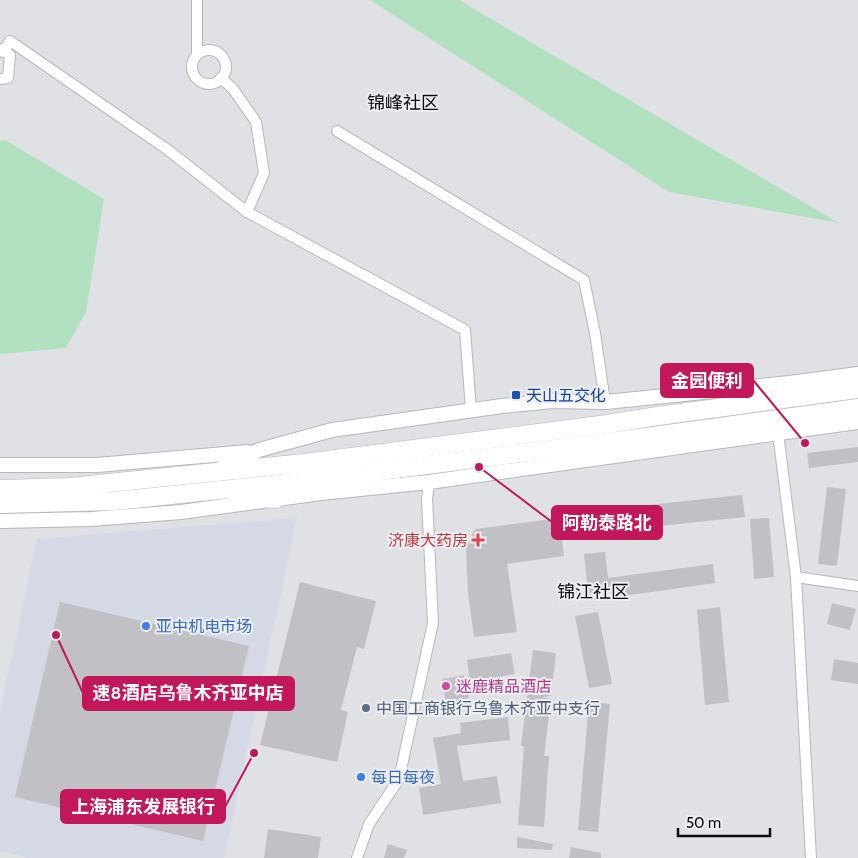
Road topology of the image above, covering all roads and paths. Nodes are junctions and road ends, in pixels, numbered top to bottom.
1 (197, 0) edge
2 (2, 50) edge
3 (197, 55) junction
4 (221, 78) junction
5 (0, 79) edge
6 (337, 131) dead end
7 (247, 212) junction
8 (858, 374) edge
9 (858, 389) edge
10 (605, 402) junction
11 (858, 408) edge
12 (471, 410) junction
13 (858, 422) edge
14 (778, 433) junction
15 (259, 450) junction
16 (0, 465) edge
17 (212, 473) junction
18 (429, 482) junction
19 (0, 489) edge
20 (189, 493) junction
21 (276, 499) junction
22 (0, 504) edge
23 (0, 521) edge
24 (796, 577) junction
25 (858, 586) edge
26 (357, 858) edge
27 (811, 858) edge

1 - 3 street
2 - 5 street
2 - 7 street
3 - 4 street
3 - 4 street
4 - 7 street
6 - 10 street
7 - 12 street
8 - 10 main road
9 - 17 highway
10 - 12 main road
11 - 20 highway
12 - 15 main road
13 - 14 main road
14 - 18 main road
14 - 24 street
15 - 16 main road
15 - 17 main road
17 - 19 highway
18 - 21 main road
18 - 26 street
20 - 21 highway
20 - 22 highway
21 - 23 main road
24 - 25 street
24 - 27 street

